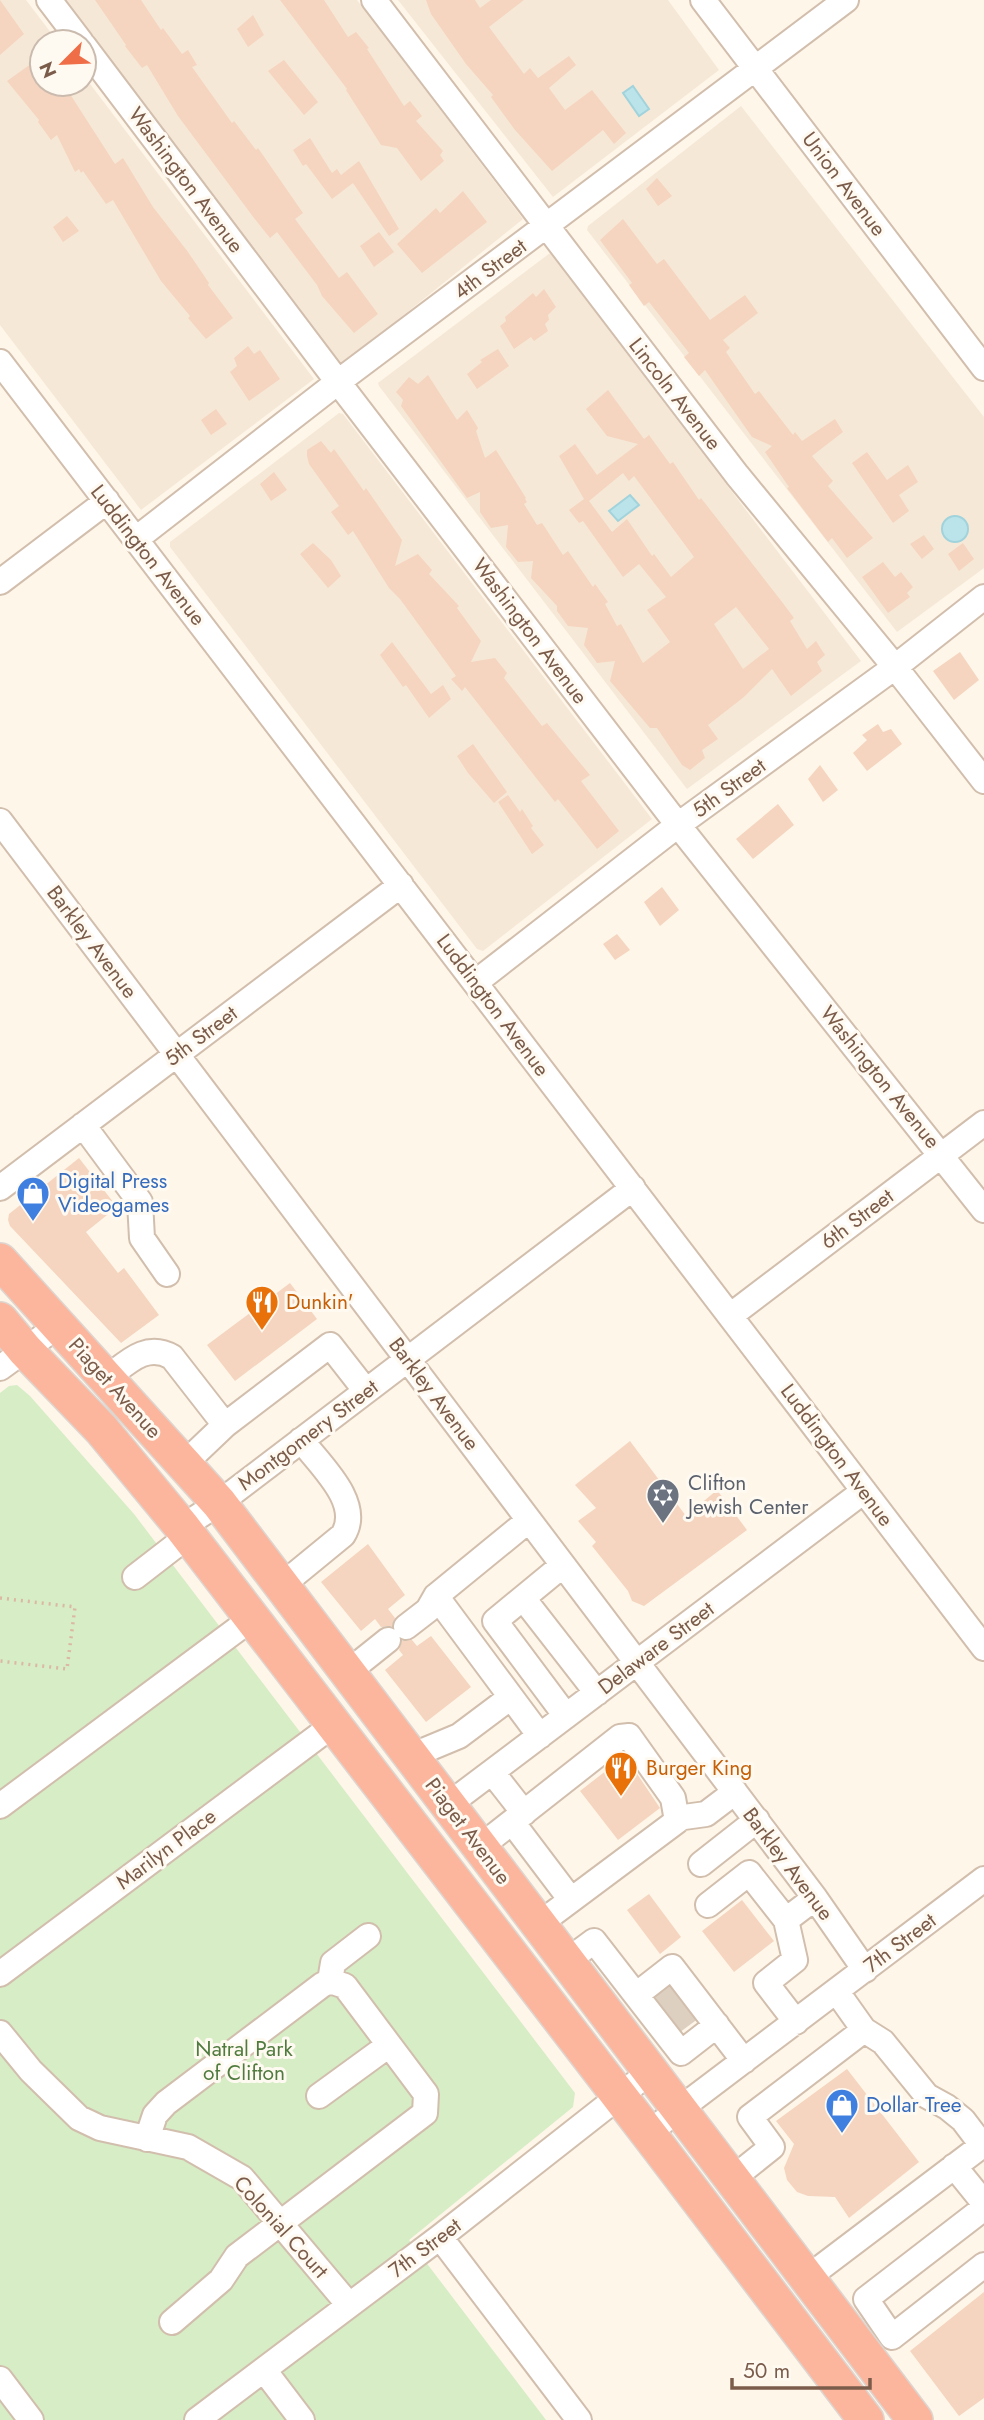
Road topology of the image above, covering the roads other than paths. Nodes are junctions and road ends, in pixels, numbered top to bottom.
1 (49, 0) edge
2 (374, 0) edge
3 (703, 0) edge
4 (846, 0) edge
5 (71, 28) edge
6 (98, 64) edge
7 (755, 67) junction
8 (546, 227) junction
9 (0, 362) edge
10 (984, 368) edge
11 (338, 382) junction
12 (107, 501) junction
13 (136, 539) junction
14 (0, 582) edge
15 (984, 597) edge
16 (895, 667) junction
17 (984, 781) edge
18 (0, 821) edge
19 (678, 825) junction
20 (401, 885) junction
21 (476, 982) junction
22 (177, 1054) junction
23 (984, 1123) edge
24 (83, 1125) junction
25 (942, 1155) junction
26 (0, 1188) edge
27 (633, 1188) junction
28 (984, 1210) edge
29 (0, 1261) edge
30 (167, 1274) dead end
31 (730, 1316) junction
32 (0, 1320) edge
33 (59, 1325) junction
34 (8, 1349) edge
35 (408, 1359) junction
36 (107, 1378) junction
37 (366, 1391) junction
38 (225, 1425) junction
39 (301, 1440) junction
40 (184, 1464) junction
41 (864, 1491) junction
42 (219, 1503) junction
43 (529, 1520) junction
44 (185, 1532) junction
45 (564, 1565) junction
46 (135, 1577) dead end
47 (282, 1585) junction
48 (436, 1596) junction
49 (523, 1598) junction
50 (251, 1619) junction
51 (984, 1648) edge
52 (637, 1662) junction
53 (348, 1672) junction
54 (597, 1693) junction
55 (511, 1697) junction
56 (566, 1716) junction
57 (333, 1725) junction
58 (540, 1736) junction
59 (411, 1756) junction
60 (492, 1772) junction
61 (735, 1792) junction
62 (448, 1805) junction
63 (0, 1806) edge
64 (518, 1817) junction
65 (677, 1818) junction
66 (757, 1820) junction
67 (480, 1847) junction
68 (701, 1864) dead end
69 (984, 1879) edge
70 (815, 1898) junction
71 (572, 1900) junction
72 (708, 1905) dead end
73 (786, 1920) junction
74 (539, 1924) junction
75 (368, 1936) dead end
76 (567, 1961) junction
77 (865, 1970) junction
78 (0, 1974) edge
79 (330, 1981) junction
80 (837, 1992) junction
81 (658, 2018) junction
82 (796, 2022) junction
83 (716, 2025) junction
84 (864, 2030) junction
85 (0, 2033) edge
86 (389, 2045) junction
87 (744, 2061) junction
88 (645, 2065) junction
89 (318, 2096) dead end
90 (620, 2096) junction
91 (679, 2110) junction
92 (648, 2133) junction
93 (147, 2139) junction
94 (983, 2144) edge
95 (954, 2166) junction
96 (732, 2179) junction
97 (984, 2205) edge
98 (280, 2223) junction
99 (440, 2237) junction
100 (984, 2265) edge
101 (807, 2278) junction
102 (349, 2305) junction
103 (172, 2322) dead end
104 (264, 2370) junction
105 (0, 2379) edge
106 (31, 2420) edge
107 (197, 2420) edge
108 (302, 2420) edge
109 (579, 2420) edge
110 (866, 2420) edge
111 (915, 2420) edge

1 - 5 street, Washington Avenue
2 - 8 street, Lincoln Avenue
3 - 7 street, Union Avenue
4 - 7 street, 4th Street
6 - 11 street, Washington Avenue
7 - 8 street, 4th Street
7 - 10 street, Union Avenue
8 - 11 street, 4th Street
8 - 16 street, Lincoln Avenue
9 - 12 street, Luddington Avenue
11 - 13 street, 4th Street
11 - 19 street, Washington Avenue
12 - 13 street, Luddington Avenue
12 - 14 street
13 - 20 street, Luddington Avenue
15 - 16 street, 5th Street
16 - 17 street, Lincoln Avenue
16 - 19 street, 5th Street
18 - 22 street, Barkley Avenue
19 - 21 street, 5th Street
19 - 25 street, Washington Avenue
20 - 21 street, Luddington Avenue
20 - 22 street, 5th Street
21 - 27 street, Luddington Avenue
22 - 24 street, 5th Street
22 - 35 street, Barkley Avenue
23 - 25 street, 6th Street
24 - 26 street, 5th Street
24 - 30 street
25 - 28 street, Washington Avenue
25 - 31 street, 6th Street
27 - 31 street, Luddington Avenue
27 - 35 street, Montgomery Street
29 - 33 highway, Piaget Avenue
31 - 41 street, Luddington Avenue
32 - 34 highway, Piaget Avenue
33 - 34 street
33 - 36 highway, Piaget Avenue
34 - 44 highway, Piaget Avenue
35 - 37 street, Montgomery Street
35 - 43 street, Barkley Avenue
36 - 38 street
36 - 40 highway, Piaget Avenue
37 - 38 street
37 - 39 street, Montgomery Street
38 - 40 street
39 - 42 street, Montgomery Street
39 - 47 street
40 - 42 highway, Piaget Avenue
41 - 51 street, Luddington Avenue
41 - 52 street, Delaware Street
42 - 44 street, Montgomery Street
42 - 47 highway, Piaget Avenue
43 - 45 street, Barkley Avenue
43 - 48 street
44 - 46 street, Montgomery Street
44 - 50 highway, Piaget Avenue
45 - 49 street
45 - 52 street, Barkley Avenue
47 - 53 highway, Piaget Avenue
48 - 53 street
48 - 55 street
49 - 54 street
49 - 56 street
50 - 57 highway, Piaget Avenue
50 - 63 street
52 - 54 street, Delaware Street
52 - 61 street, Barkley Avenue
53 - 59 highway, Piaget Avenue
54 - 56 street, Delaware Street
55 - 58 street
55 - 59 street
56 - 58 street, Delaware Street
57 - 78 street, Marilyn Place
57 - 90 highway, Piaget Avenue
58 - 60 street, Delaware Street
59 - 62 highway, Piaget Avenue
60 - 62 street, Delaware Street
60 - 64 street
61 - 65 street
61 - 66 street, Barkley Avenue
62 - 67 highway, Piaget Avenue
64 - 65 street
64 - 67 street
64 - 71 street
65 - 71 street
66 - 68 street
66 - 70 street, Barkley Avenue
67 - 74 highway, Piaget Avenue
69 - 77 street, 7th Street
70 - 73 street
70 - 77 street, Barkley Avenue
71 - 74 street
72 - 73 street
73 - 82 street
74 - 76 highway, Piaget Avenue
75 - 79 street
76 - 81 street
76 - 88 highway, Piaget Avenue
77 - 80 street, 7th Street
79 - 86 street
79 - 93 street
80 - 82 street, 7th Street
80 - 84 street
81 - 83 street
81 - 83 street, 7th Street
81 - 88 street, 7th Street
82 - 87 street, 7th Street
83 - 87 street
84 - 94 street
84 - 96 street
85 - 93 street, Colonial Court
86 - 89 street
86 - 98 street
87 - 91 street, 7th Street
88 - 90 street, 7th Street
88 - 91 highway, Piaget Avenue
90 - 92 highway, Piaget Avenue
90 - 99 street, 7th Street
91 - 92 street, 7th Street
91 - 96 highway, Piaget Avenue
92 - 110 highway, Piaget Avenue
93 - 98 street, Colonial Court
94 - 95 street
95 - 97 street
95 - 101 street
96 - 101 highway, Piaget Avenue
97 - 100 street
98 - 102 street, Colonial Court
98 - 103 street
99 - 102 street, 7th Street
99 - 109 street
101 - 111 highway, Piaget Avenue
102 - 104 street, 7th Street
104 - 107 street, 7th Street
104 - 108 street
105 - 106 street

